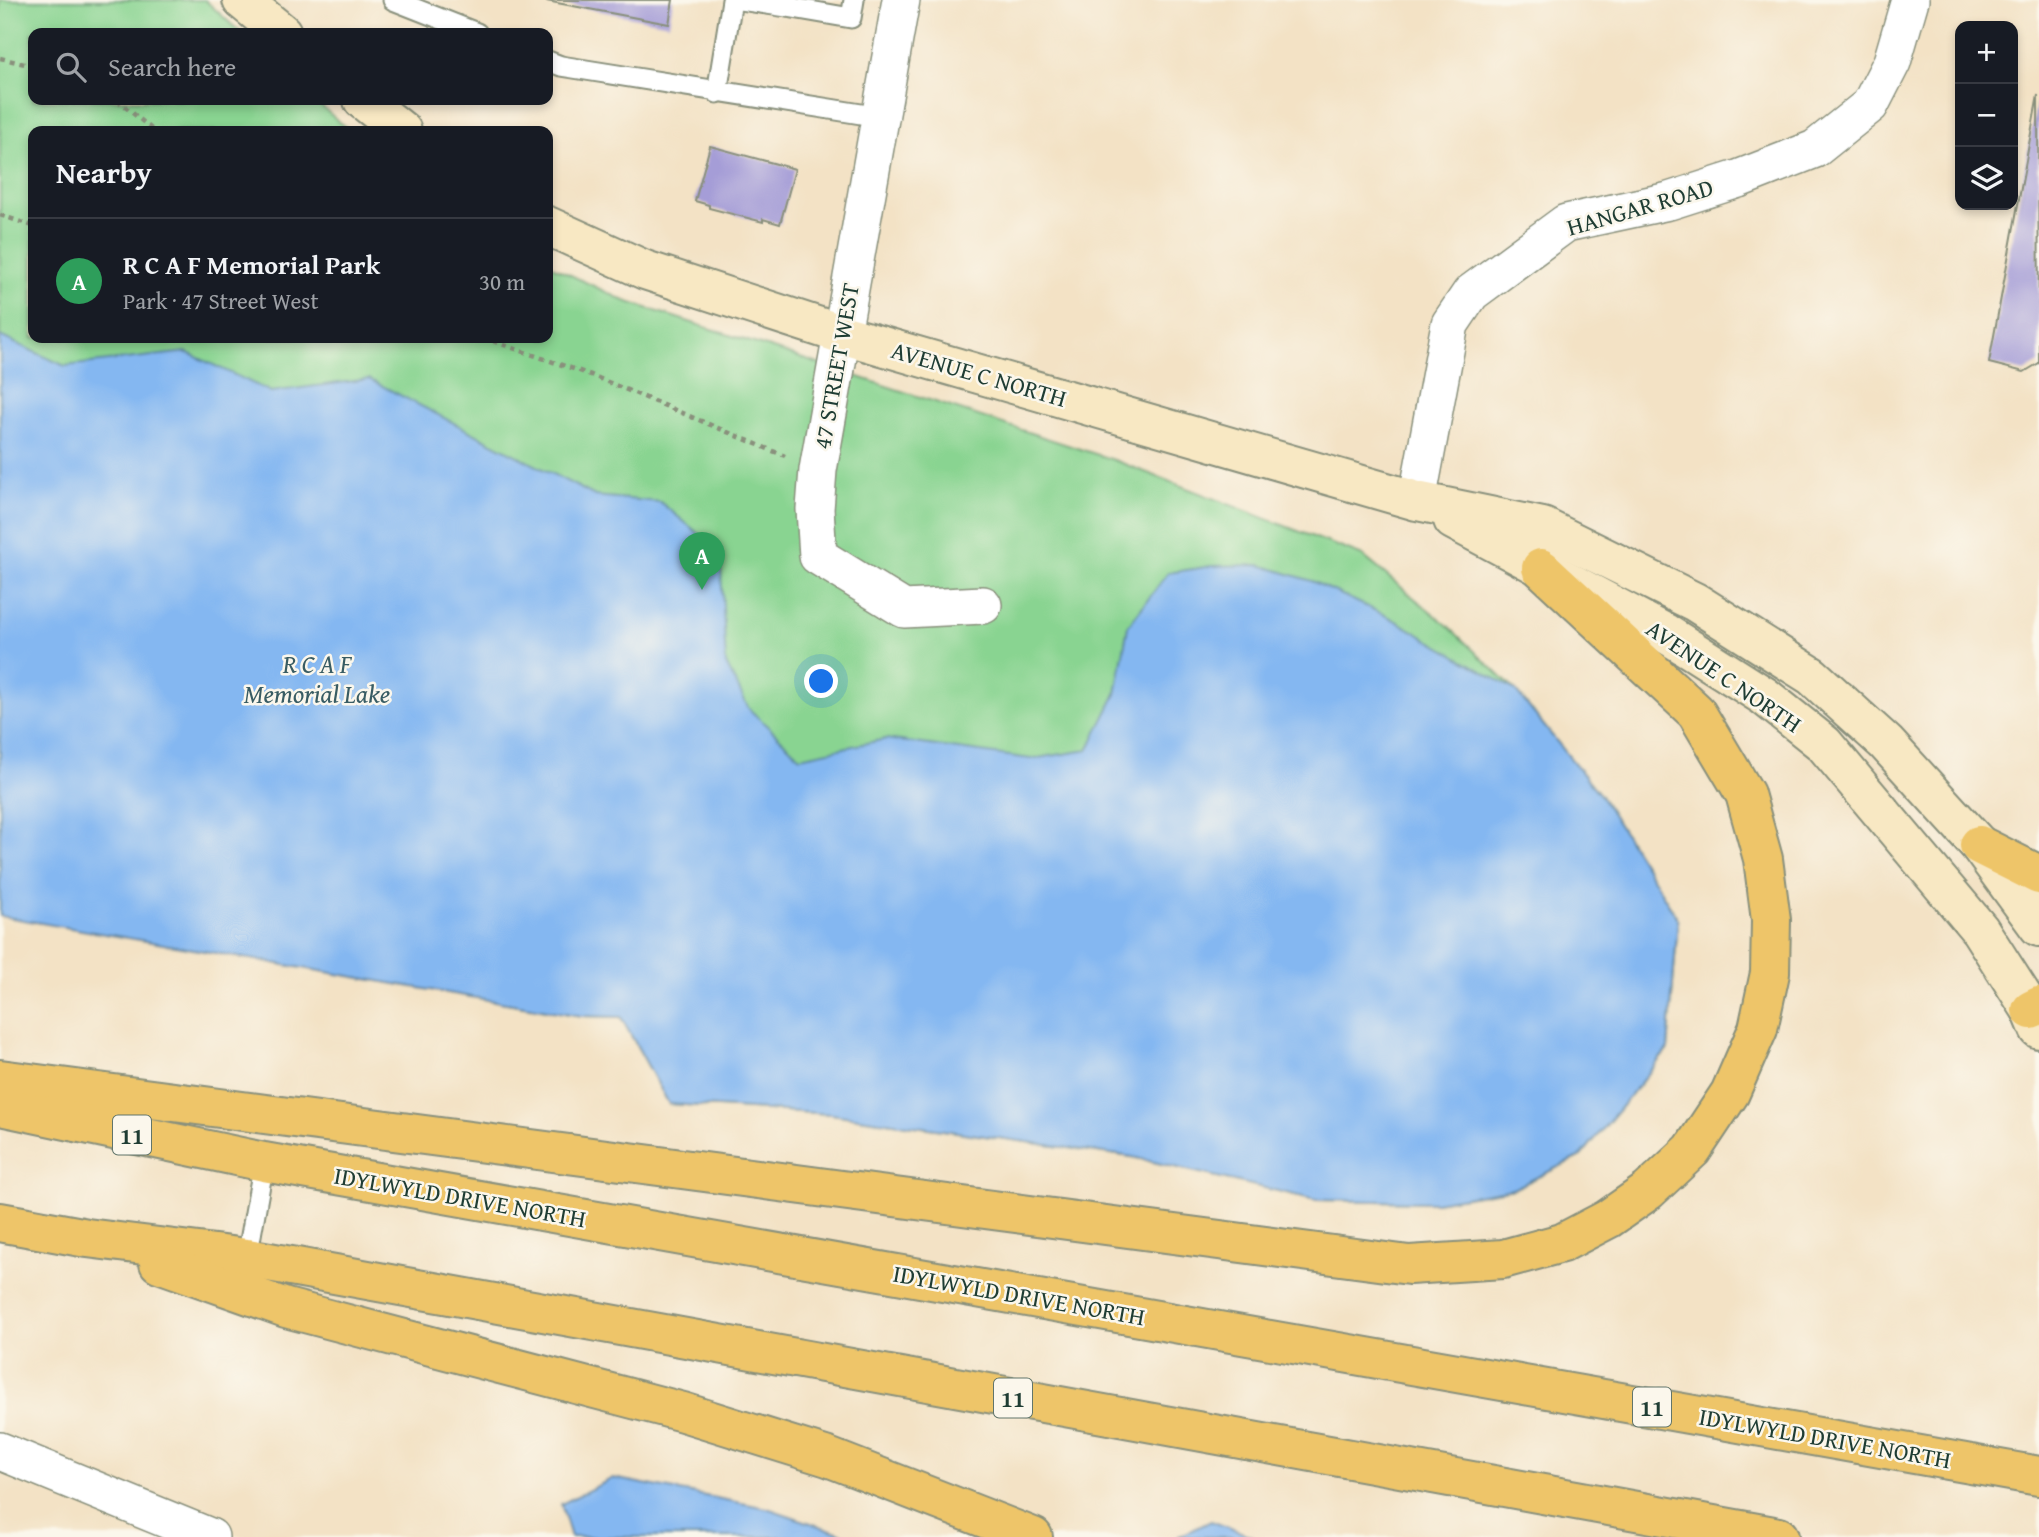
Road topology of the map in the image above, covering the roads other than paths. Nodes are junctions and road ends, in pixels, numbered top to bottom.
1 (242, 0) edge
2 (393, 0) edge
3 (732, 0) edge
4 (740, 0) edge
5 (853, 0) edge
6 (901, 0) edge
7 (1910, 0) edge
8 (788, 3) edge
9 (276, 28) edge
10 (464, 28) edge
11 (553, 63) edge
12 (717, 93) junction
13 (369, 105) edge
14 (880, 117) junction
15 (396, 126) edge
16 (553, 228) edge
17 (841, 334) junction
18 (1417, 501) junction
19 (1541, 568) junction
20 (983, 605) dead end
21 (1979, 845) junction
22 (2039, 875) edge
23 (2039, 927) edge
24 (2036, 1015) edge
25 (0, 1079) edge
26 (0, 1106) edge
27 (264, 1162) junction
28 (0, 1222) edge
29 (87, 1238) junction
30 (247, 1258) junction
31 (0, 1451) edge
32 (2039, 1476) edge
33 (210, 1537) edge
34 (1033, 1537) edge
35 (1779, 1537) edge

1 - 9 main road
2 - 10 lane
3 - 12 lane
4 - 8 lane
5 - 8 lane
6 - 14 street, 47 STREET WEST
7 - 18 street, HANGAR ROAD
11 - 12 lane
12 - 14 lane
13 - 15 main road
14 - 17 street, 47 STREET WEST
16 - 17 main road, AVENUE C NORTH
17 - 18 main road, AVENUE C NORTH
17 - 20 street, 47 STREET WEST
18 - 19 main road, AVENUE C NORTH
18 - 21 main road, AVENUE C NORTH
19 - 24 main road, AVENUE C NORTH
19 - 25 highway
21 - 22 highway
21 - 23 main road, AVENUE C NORTH
26 - 27 highway, IDYLWYLD DRIVE NORTH / 11
27 - 30 lane
27 - 32 highway, IDYLWYLD DRIVE NORTH / 11
28 - 29 highway, 11
29 - 30 highway, 11
29 - 34 highway
30 - 35 highway, 11
31 - 33 street

